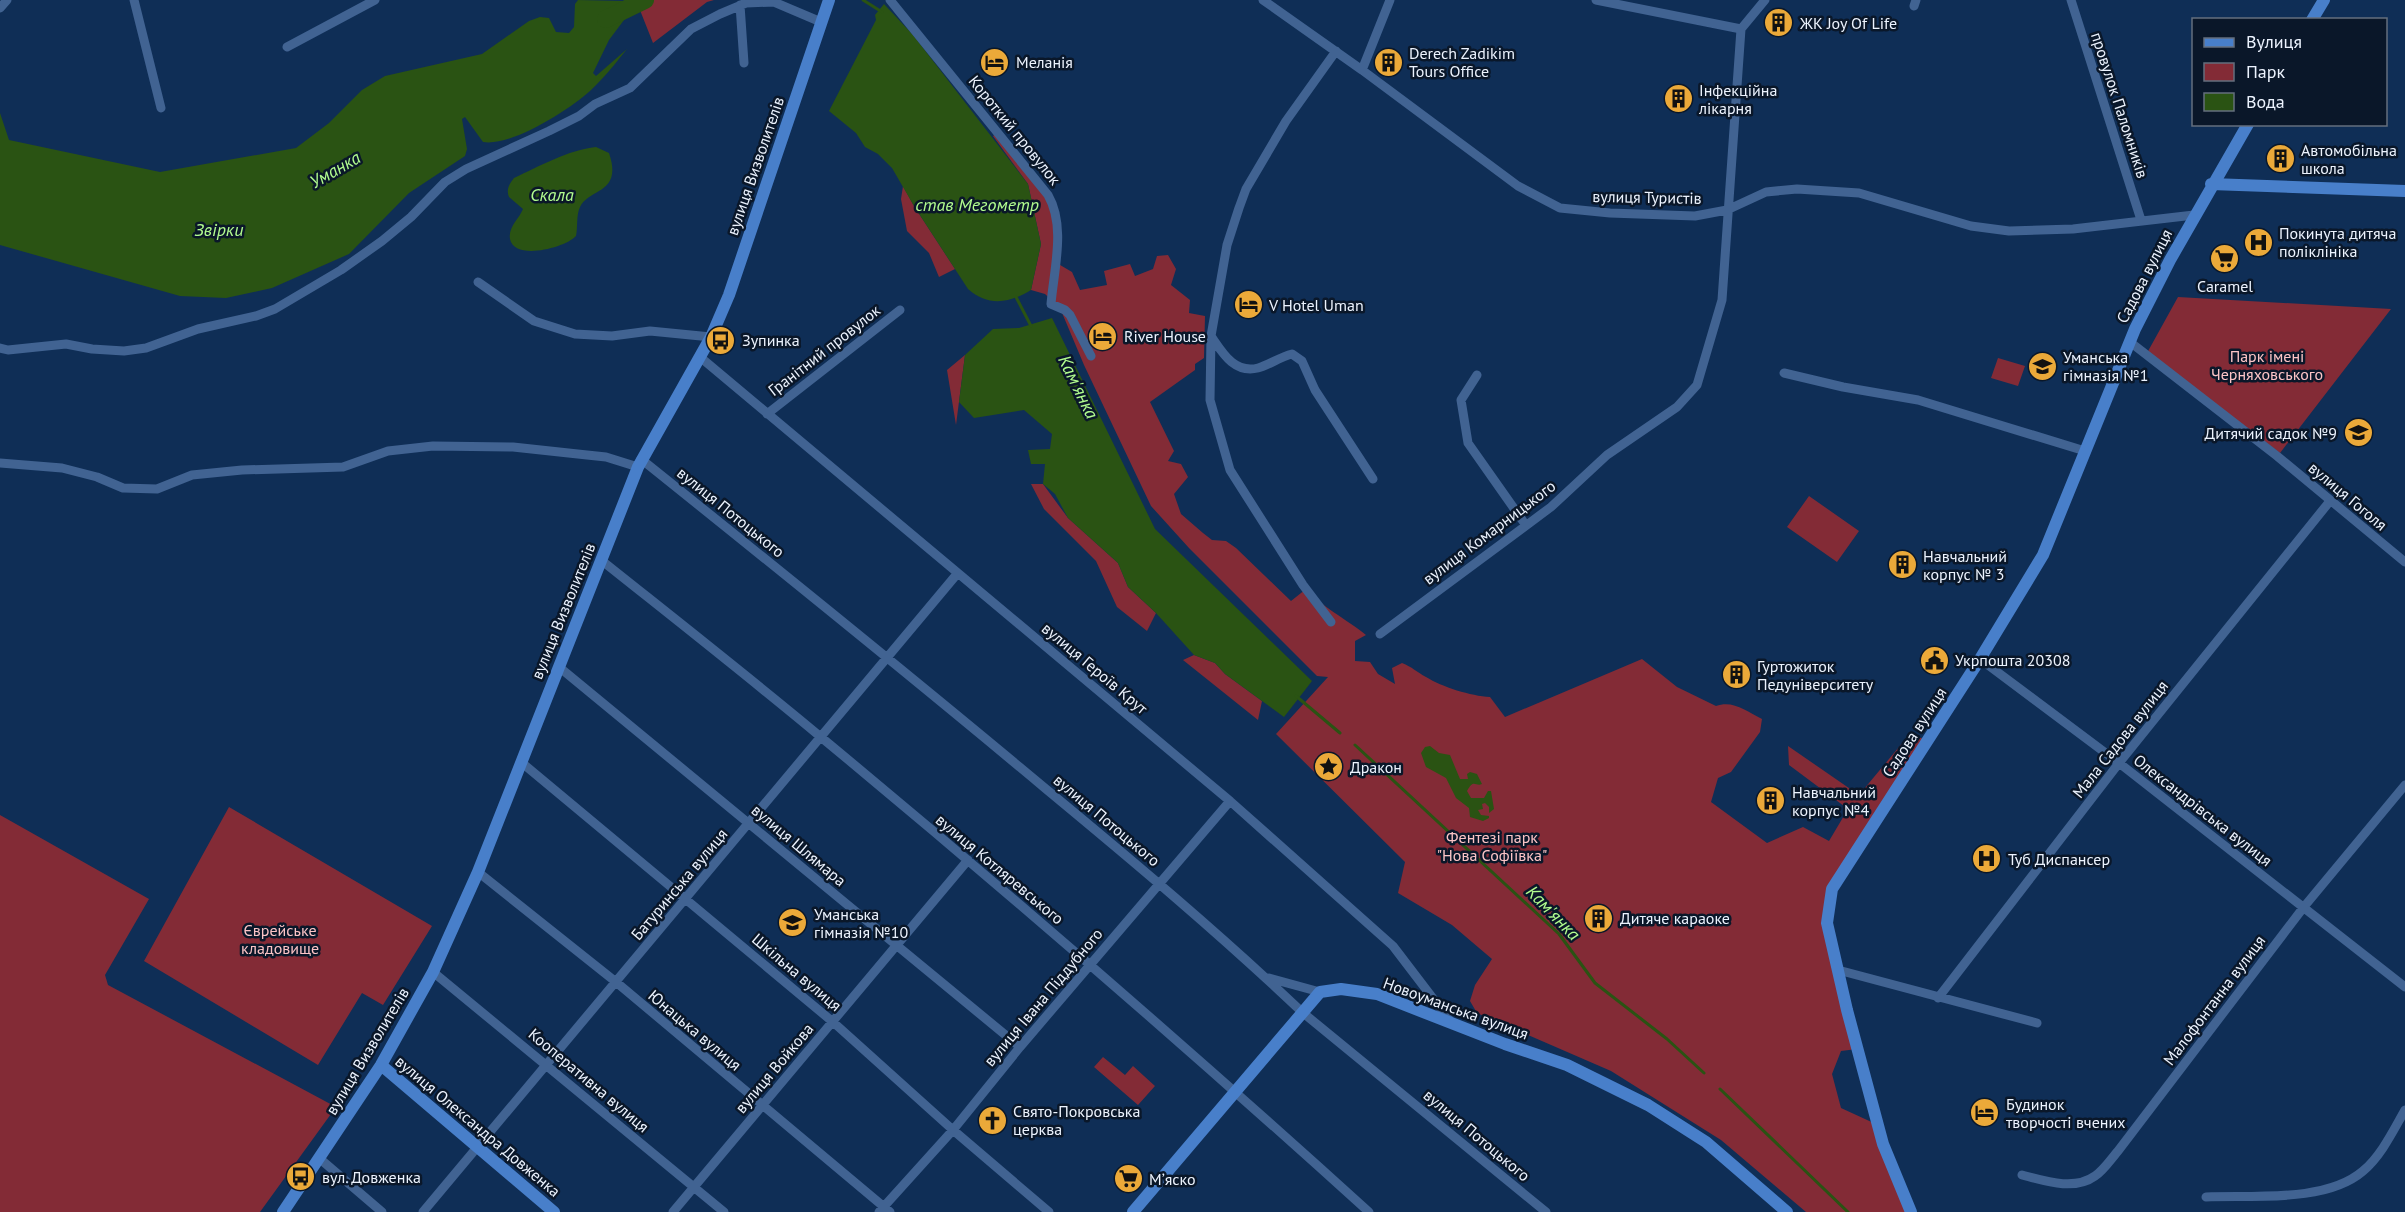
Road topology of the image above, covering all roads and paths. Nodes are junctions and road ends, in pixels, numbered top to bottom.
1 (7, 0) edge
2 (134, 0) edge
3 (375, 0) edge
4 (890, 0) edge
5 (1263, 0) edge
6 (1390, 0) edge
7 (1596, 0) edge
8 (1765, 0) edge
9 (2071, 0) edge
10 (2324, 0) edge
11 (829, 1) edge
12 (740, 5) junction
13 (0, 8) edge
14 (2313, 18) edge
15 (821, 22) junction
16 (1741, 29) junction
17 (287, 46) dead end
18 (1336, 51) junction
19 (744, 63) dead end
20 (1362, 70) junction
21 (161, 108) dead end
22 (2247, 126) edge
23 (2211, 184) junction
24 (2405, 190) edge
25 (1727, 210) junction
26 (2194, 216) junction
27 (2141, 220) junction
28 (478, 282) dead end
29 (900, 310) dead end
30 (1211, 336) junction
31 (711, 337) junction
32 (2130, 342) junction
33 (0, 348) edge
34 (1091, 356) dead end
35 (700, 357) junction
36 (1784, 373) dead end
37 (1478, 375) dead end
38 (767, 414) junction
39 (2085, 451) junction
40 (0, 463) edge
41 (639, 463) junction
42 (1373, 479) dead end
43 (2330, 501) junction
44 (1525, 524) junction
45 (601, 560) junction
46 (2405, 562) edge
47 (957, 574) junction
48 (1331, 622) dead end
49 (1380, 634) dead end
50 (888, 657) junction
51 (1980, 659) junction
52 (559, 666) junction
53 (821, 737) junction
54 (521, 762) junction
55 (2119, 763) junction
56 (2405, 785) edge
57 (1230, 801) junction
58 (749, 823) junction
59 (968, 860) junction
60 (478, 872) junction
61 (1159, 884) junction
62 (686, 898) junction
63 (2303, 908) junction
64 (897, 945) junction
65 (1090, 965) junction
66 (1838, 970) junction
67 (433, 972) junction
68 (1266, 977) junction
69 (616, 982) junction
70 (2405, 987) edge
71 (1320, 992) junction
72 (1938, 998) junction
73 (1302, 1012) junction
74 (833, 1022) junction
75 (1451, 1022) junction
76 (2037, 1023) dead end
77 (1020, 1047) junction
78 (548, 1064) junction
79 (381, 1065) junction
80 (1236, 1091) junction
81 (762, 1107) junction
82 (2405, 1110) edge
83 (953, 1130) junction
84 (478, 1148) junction
85 (319, 1158) junction
86 (2022, 1175) dead end
87 (694, 1187) junction
88 (2206, 1197) dead end
89 (884, 1210) edge
90 (283, 1212) edge
91 (382, 1212) edge
92 (423, 1212) edge
93 (554, 1212) edge
94 (673, 1212) edge
95 (724, 1212) edge
96 (1049, 1212) edge
97 (1133, 1212) edge
98 (1369, 1212) edge
99 (1546, 1212) edge
100 (1787, 1212) edge
101 (1911, 1212) edge

1 - 13 street
2 - 21 street
3 - 17 street
4 - 34 street, Короткий провулок
5 - 18 street, вулиця Туристів
6 - 20 street
7 - 16 street
8 - 16 street
9 - 27 street, провулок Паломників
10 - 14 street
11 - 15 street, вулиця Визволителів
12 - 15 street
12 - 19 street
12 - 33 street
15 - 31 street, вулиця Визволителів
16 - 25 street, вулиця Комарницького
18 - 20 street, вулиця Туристів
18 - 30 street
20 - 25 street, вулиця Туристів
22 - 23 street, Садова вулиця
23 - 24 street
23 - 26 street, Садова вулиця
25 - 27 street, вулиця Туристів
25 - 44 street, вулиця Комарницького
26 - 27 street, вулиця Туристів
26 - 32 street, Садова вулиця
28 - 31 street
29 - 38 street, Гранітний провулок
30 - 42 street
30 - 48 street
31 - 35 street, вулиця Визволителів
32 - 39 street, Садова вулиця
32 - 43 street, вулиця Гоголя
35 - 38 street, вулиця Героїв Крут
35 - 41 street, вулиця Визволителів
36 - 39 street
37 - 44 street
38 - 47 street, вулиця Героїв Крут
39 - 51 street, Садова вулиця
40 - 41 street
41 - 45 street, вулиця Визволителів
41 - 50 street, вулиця Потоцького
43 - 46 street, вулиця Гоголя
43 - 55 street, Мала Садова вулиця
44 - 49 street, вулиця Комарницького
45 - 52 street, вулиця Визволителів
45 - 53 street, вулиця Котляревського
47 - 50 street, Батуринська вулиця
47 - 57 street, вулиця Героїв Крут
50 - 53 street, Батуринська вулиця
50 - 61 street, вулиця Потоцького
51 - 55 street, Олександрівська вулиця
51 - 66 street, Садова вулиця
52 - 54 street, вулиця Визволителів
52 - 58 street, вулиця Шлямара
53 - 58 street, Батуринська вулиця
53 - 59 street, вулиця Котляревського
54 - 60 street, вулиця Визволителів
54 - 62 street, Шкільна вулиця
55 - 63 street, Олександрівська вулиця
55 - 72 street, Мала Садова вулиця
56 - 63 street, Малофонтанна вулиця
57 - 61 street, вулиця Івана Піддубного
57 - 75 street, вулиця Героїв Крут
58 - 62 street, Батуринська вулиця
58 - 64 street, вулиця Шлямара
59 - 64 street, вулиця Войкова
59 - 65 street, вулиця Котляревського
60 - 67 street, вулиця Визволителів
60 - 69 street, Юнацька вулиця
61 - 65 street, вулиця Івана Піддубного
61 - 68 street, вулиця Потоцького
62 - 69 street, Батуринська вулиця
62 - 74 street, Шкільна вулиця
63 - 70 street, Олександрівська вулиця
63 - 86 street, Малофонтанна вулиця
64 - 74 street, вулиця Войкова
64 - 77 street, вулиця Шлямара
65 - 77 street, вулиця Івана Піддубного
65 - 80 street, вулиця Котляревського
66 - 72 street
66 - 101 street, Садова вулиця
67 - 78 street, Кооперативна вулиця
67 - 79 street, вулиця Визволителів
68 - 71 street
68 - 73 street, вулиця Потоцького
69 - 78 street, Батуринська вулиця
69 - 81 street, Юнацька вулиця
71 - 73 street
71 - 75 street, Новоуманська вулиця
72 - 76 street
73 - 80 street
73 - 99 street, вулиця Потоцького
74 - 81 street, вулиця Войкова
74 - 83 street, Шкільна вулиця
75 - 100 street, Новоуманська вулиця
77 - 83 street, вулиця Івана Піддубного
78 - 84 street, Батуринська вулиця
78 - 87 street, Кооперативна вулиця
79 - 84 street, вулиця Олександра Довженка
79 - 85 street, вулиця Визволителів
80 - 97 street
80 - 98 street, вулиця Котляревського
81 - 87 street, вулиця Войкова
81 - 89 street, Юнацька вулиця
82 - 88 street
83 - 89 street, вулиця Івана Піддубного
83 - 96 street, Шкільна вулиця
84 - 92 street, Батуринська вулиця
84 - 93 street, вулиця Олександра Довженка
85 - 90 street, вулиця Визволителів
85 - 91 street
87 - 94 street, вулиця Войкова
87 - 95 street, Кооперативна вулиця

